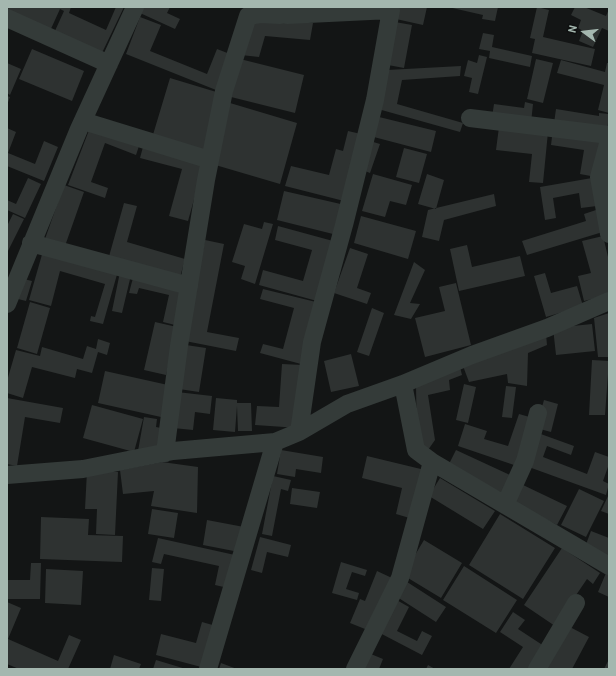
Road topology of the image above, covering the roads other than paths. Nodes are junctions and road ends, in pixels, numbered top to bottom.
1 (135, 7) edge
2 (267, 7) edge
3 (392, 8) edge
4 (287, 15) junction
5 (7, 18) edge
6 (109, 64) junction
7 (470, 118) dead end
8 (83, 121) junction
9 (609, 135) edge
10 (609, 140) edge
11 (210, 160) junction
12 (609, 234) edge
13 (31, 243) junction
14 (189, 286) junction
15 (609, 301) edge
16 (7, 304) edge
17 (403, 384) junction
18 (538, 413) dead end
19 (299, 432) junction
20 (275, 442) junction
21 (165, 453) junction
22 (432, 462) junction
23 (7, 475) edge
24 (505, 505) junction
25 (609, 566) edge
26 (576, 603) dead end
27 (208, 669) edge
28 (355, 669) edge
29 (537, 669) edge

1 - 6 street
2 - 4 street
3 - 4 street
3 - 19 street
4 - 11 street
5 - 6 street
6 - 8 street
7 - 9 street
8 - 11 street
8 - 13 street
10 - 12 street
11 - 14 street
13 - 14 street
13 - 16 street
14 - 21 street
15 - 17 street
17 - 19 street
17 - 22 street
18 - 24 street
19 - 20 street
20 - 21 street
20 - 27 street
21 - 23 street
22 - 24 street
22 - 28 street
24 - 25 street
26 - 29 street

